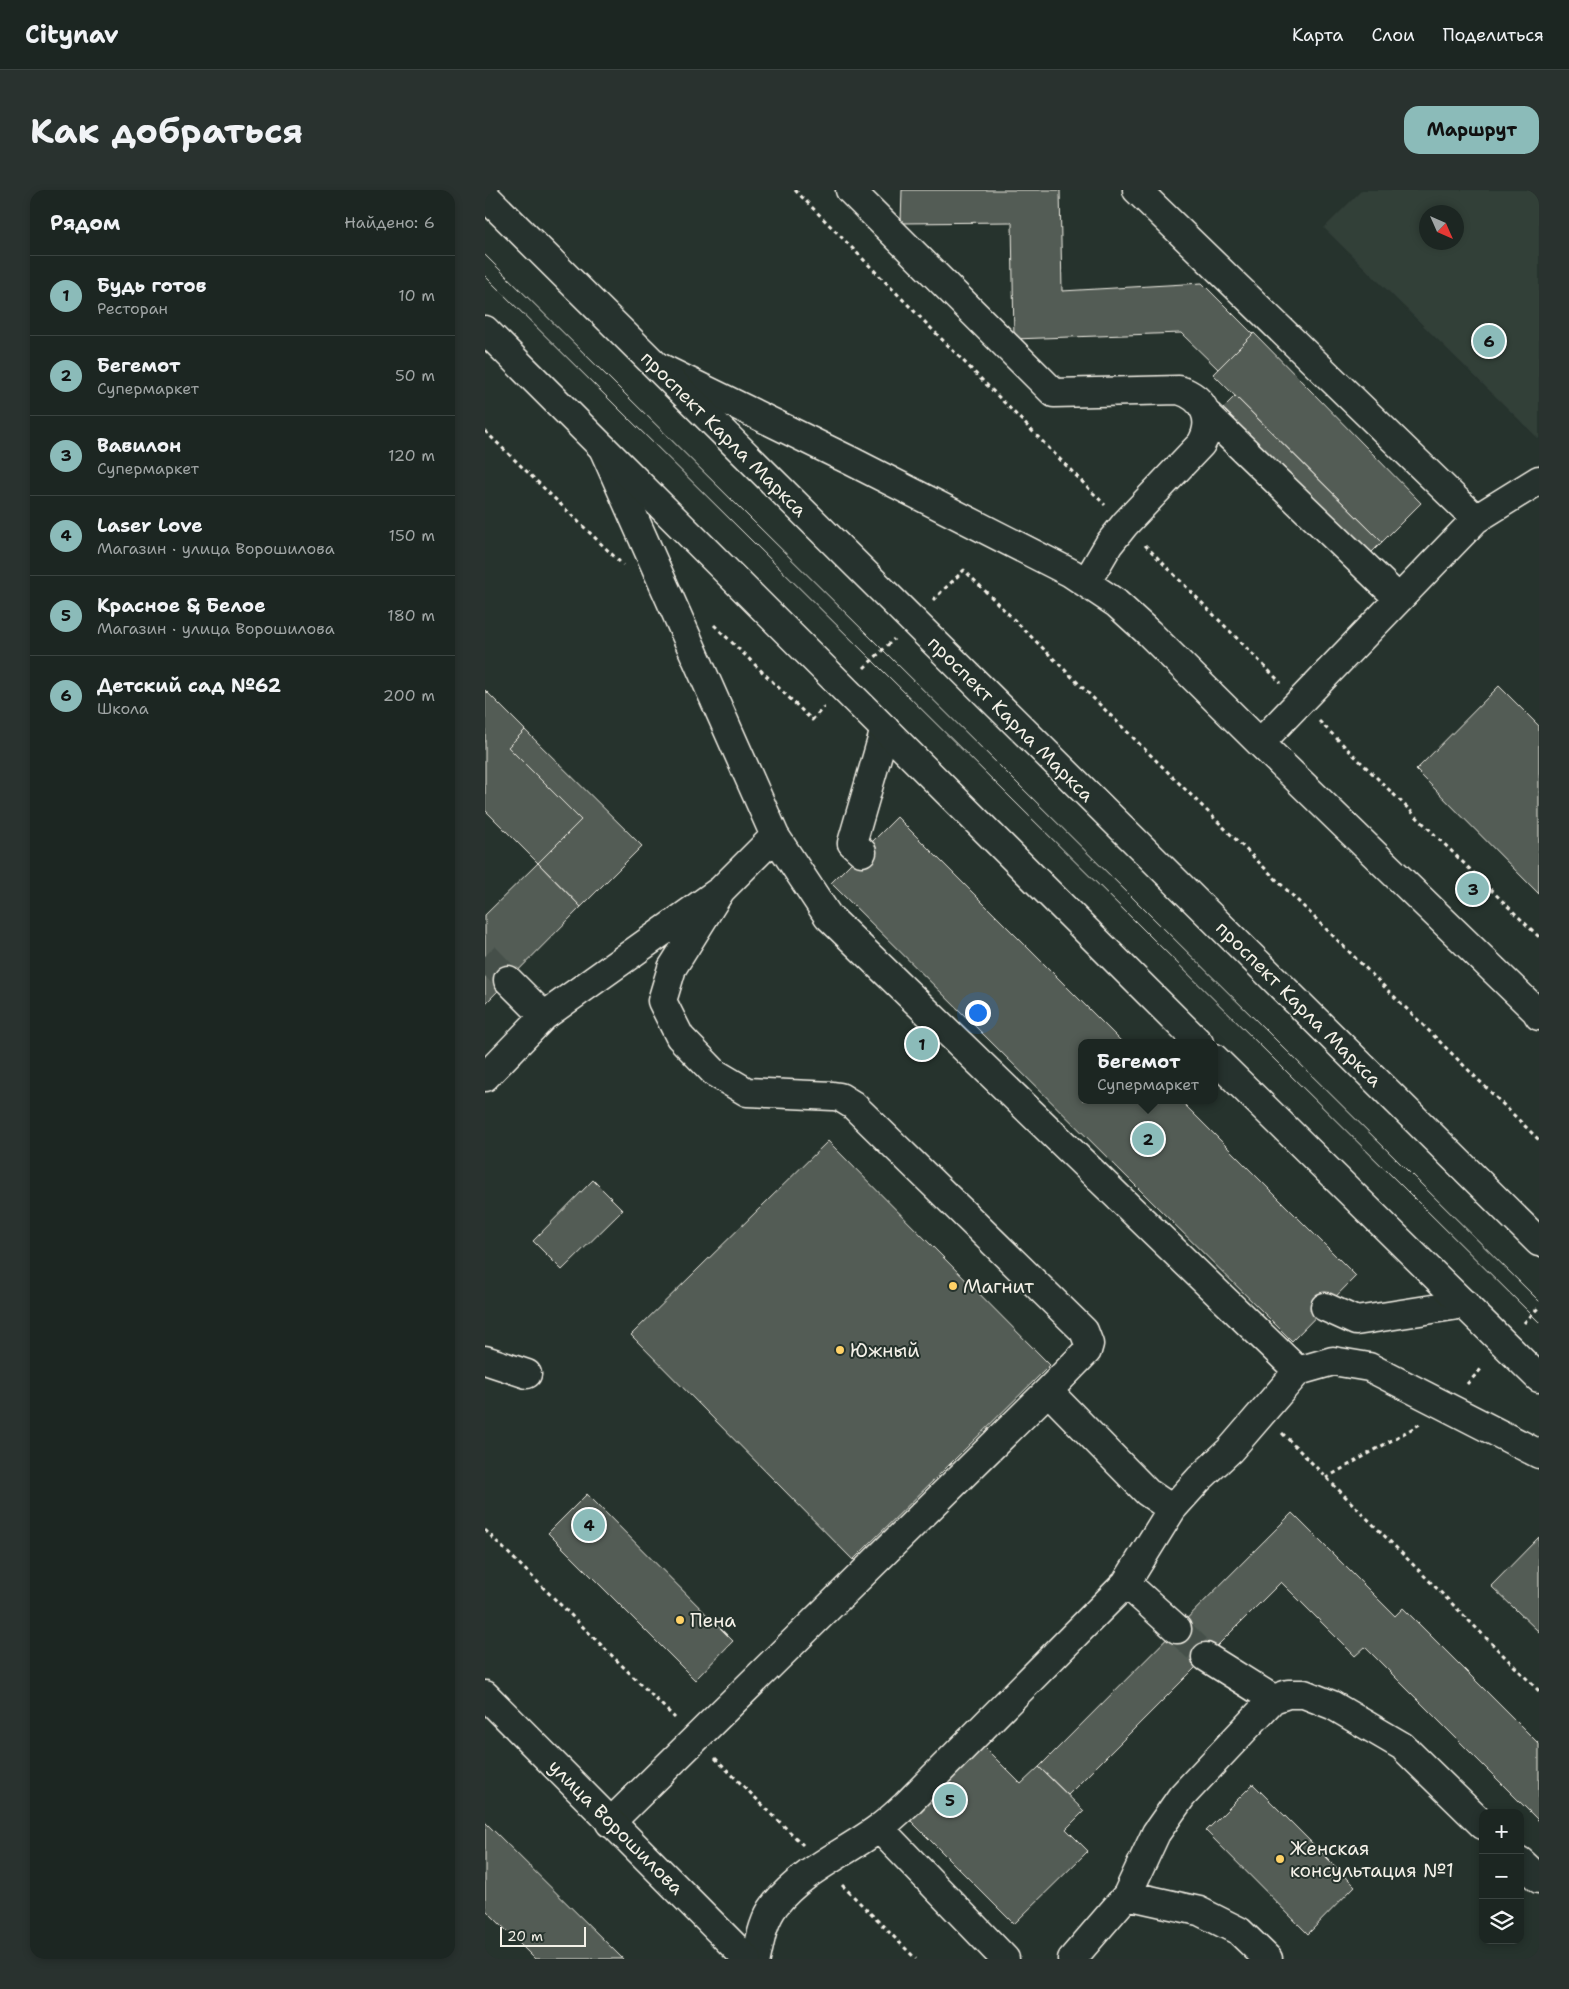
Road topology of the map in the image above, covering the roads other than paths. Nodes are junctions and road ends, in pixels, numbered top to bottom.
1 (850, 190) edge
2 (1137, 190) edge
3 (485, 196) edge
4 (485, 330) edge
5 (654, 364) junction
6 (1206, 413) junction
7 (602, 446) junction
8 (1539, 480) edge
9 (1476, 519) junction
10 (1086, 583) junction
11 (1399, 599) junction
12 (885, 729) junction
13 (1260, 743) junction
14 (775, 836) junction
15 (862, 852) dead end
16 (721, 890) junction
17 (508, 980) tunnel mouth
18 (1538, 1008) edge
19 (544, 1016) junction
20 (1195, 1039) edge
21 (1218, 1062) edge
22 (485, 1077) edge
23 (1539, 1242) edge
24 (1465, 1304) junction
25 (1325, 1308) dead end
26 (485, 1360) edge
27 (1299, 1371) junction
28 (527, 1374) dead end
29 (1539, 1378) edge
30 (1048, 1390) junction
31 (1539, 1454) edge
32 (1172, 1510) junction
33 (1126, 1583) junction
34 (1177, 1629) tunnel mouth
35 (1206, 1657) tunnel mouth
36 (486, 1699) edge
37 (1273, 1699) junction
38 (1479, 1820) edge
39 (611, 1823) junction
40 (879, 1828) junction
41 (1524, 1865) edge
42 (1539, 1879) edge
43 (1127, 1895) junction
44 (747, 1959) edge
45 (756, 1959) edge
46 (1005, 1959) edge
47 (1072, 1959) edge
48 (1268, 1959) edge

1 - 6 main road
2 - 9 main road
3 - 5 main road, проспект Карла Маркса
4 - 7 main road
5 - 10 main road
5 - 23 main road, проспект Карла Маркса
6 - 10 main road
6 - 11 main road
7 - 12 main road
7 - 14 main road
8 - 9 main road
9 - 11 main road
10 - 13 main road
11 - 13 main road
12 - 15 main road
12 - 20 main road
13 - 18 main road
14 - 16 main road
14 - 27 main road
16 - 19 main road
16 - 30 main road
17 - 19 main road
19 - 22 main road
21 - 24 main road
24 - 25 main road
24 - 29 main road
26 - 28 main road
27 - 31 main road
27 - 32 main road
30 - 32 main road
30 - 39 main road
32 - 33 main road
33 - 34 main road
33 - 40 main road
35 - 37 main road
36 - 39 main road, улица Ворошилова
37 - 38 main road
37 - 43 main road
39 - 44 main road, улица Ворошилова
40 - 45 main road
40 - 46 main road
41 - 42 main road
43 - 47 main road
43 - 48 main road

